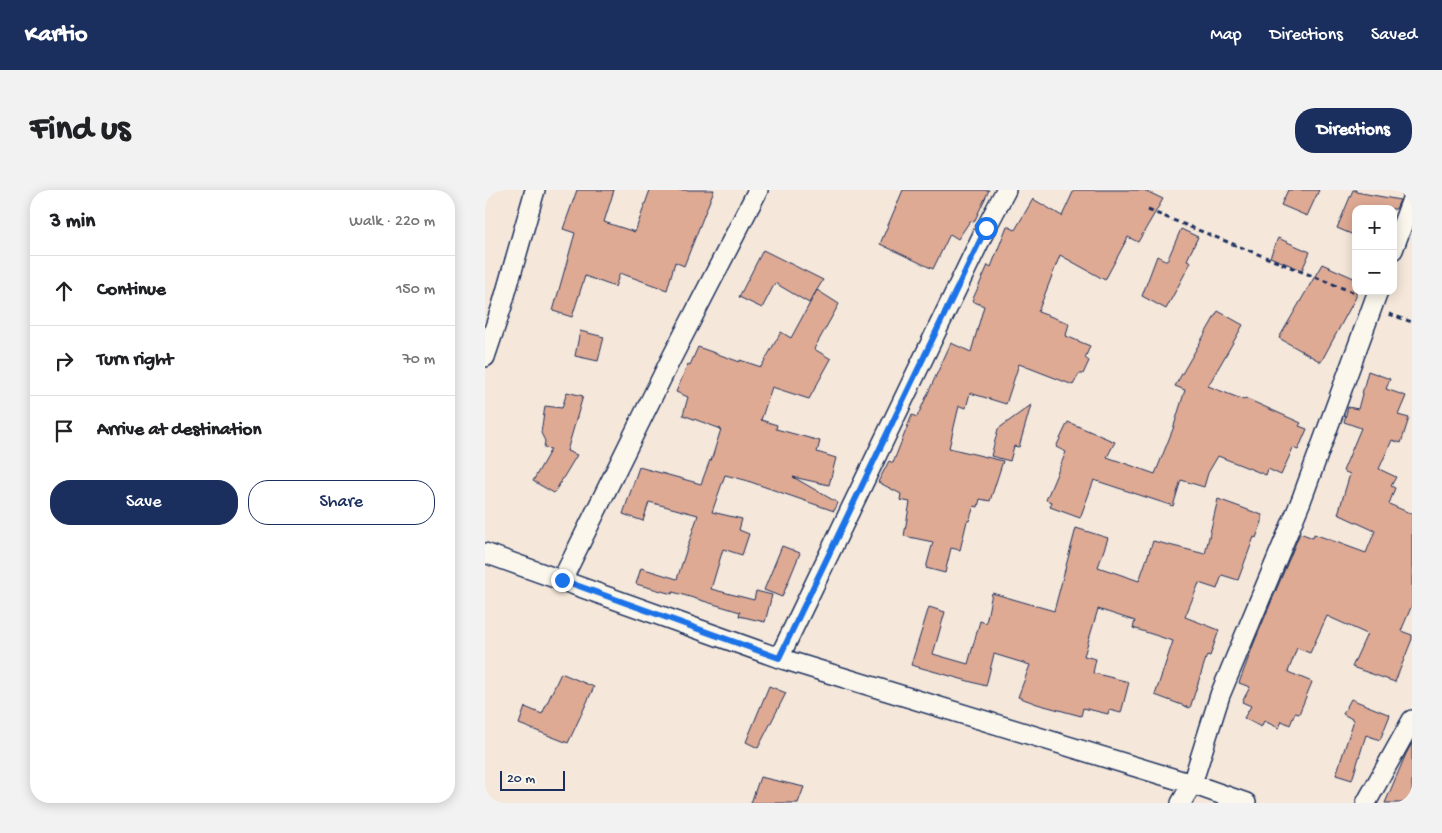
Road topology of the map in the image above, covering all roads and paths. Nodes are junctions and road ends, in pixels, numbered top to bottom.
1 (535, 190) edge
2 (758, 190) edge
3 (1006, 190) edge
4 (1412, 199) edge
5 (1148, 210) dead end
6 (1397, 239) edge
7 (1376, 296) edge
8 (485, 356) edge
9 (485, 553) edge
10 (562, 580) junction
11 (779, 658) junction
12 (1412, 720) edge
13 (1192, 784) junction
14 (1181, 803) edge
15 (1246, 803) edge
16 (1366, 803) edge

1 - 8 street
2 - 10 street
3 - 11 street
4 - 6 street
5 - 7 path
7 - 13 street
9 - 10 street
10 - 11 street
11 - 13 street
12 - 16 street
13 - 14 street
13 - 15 street

